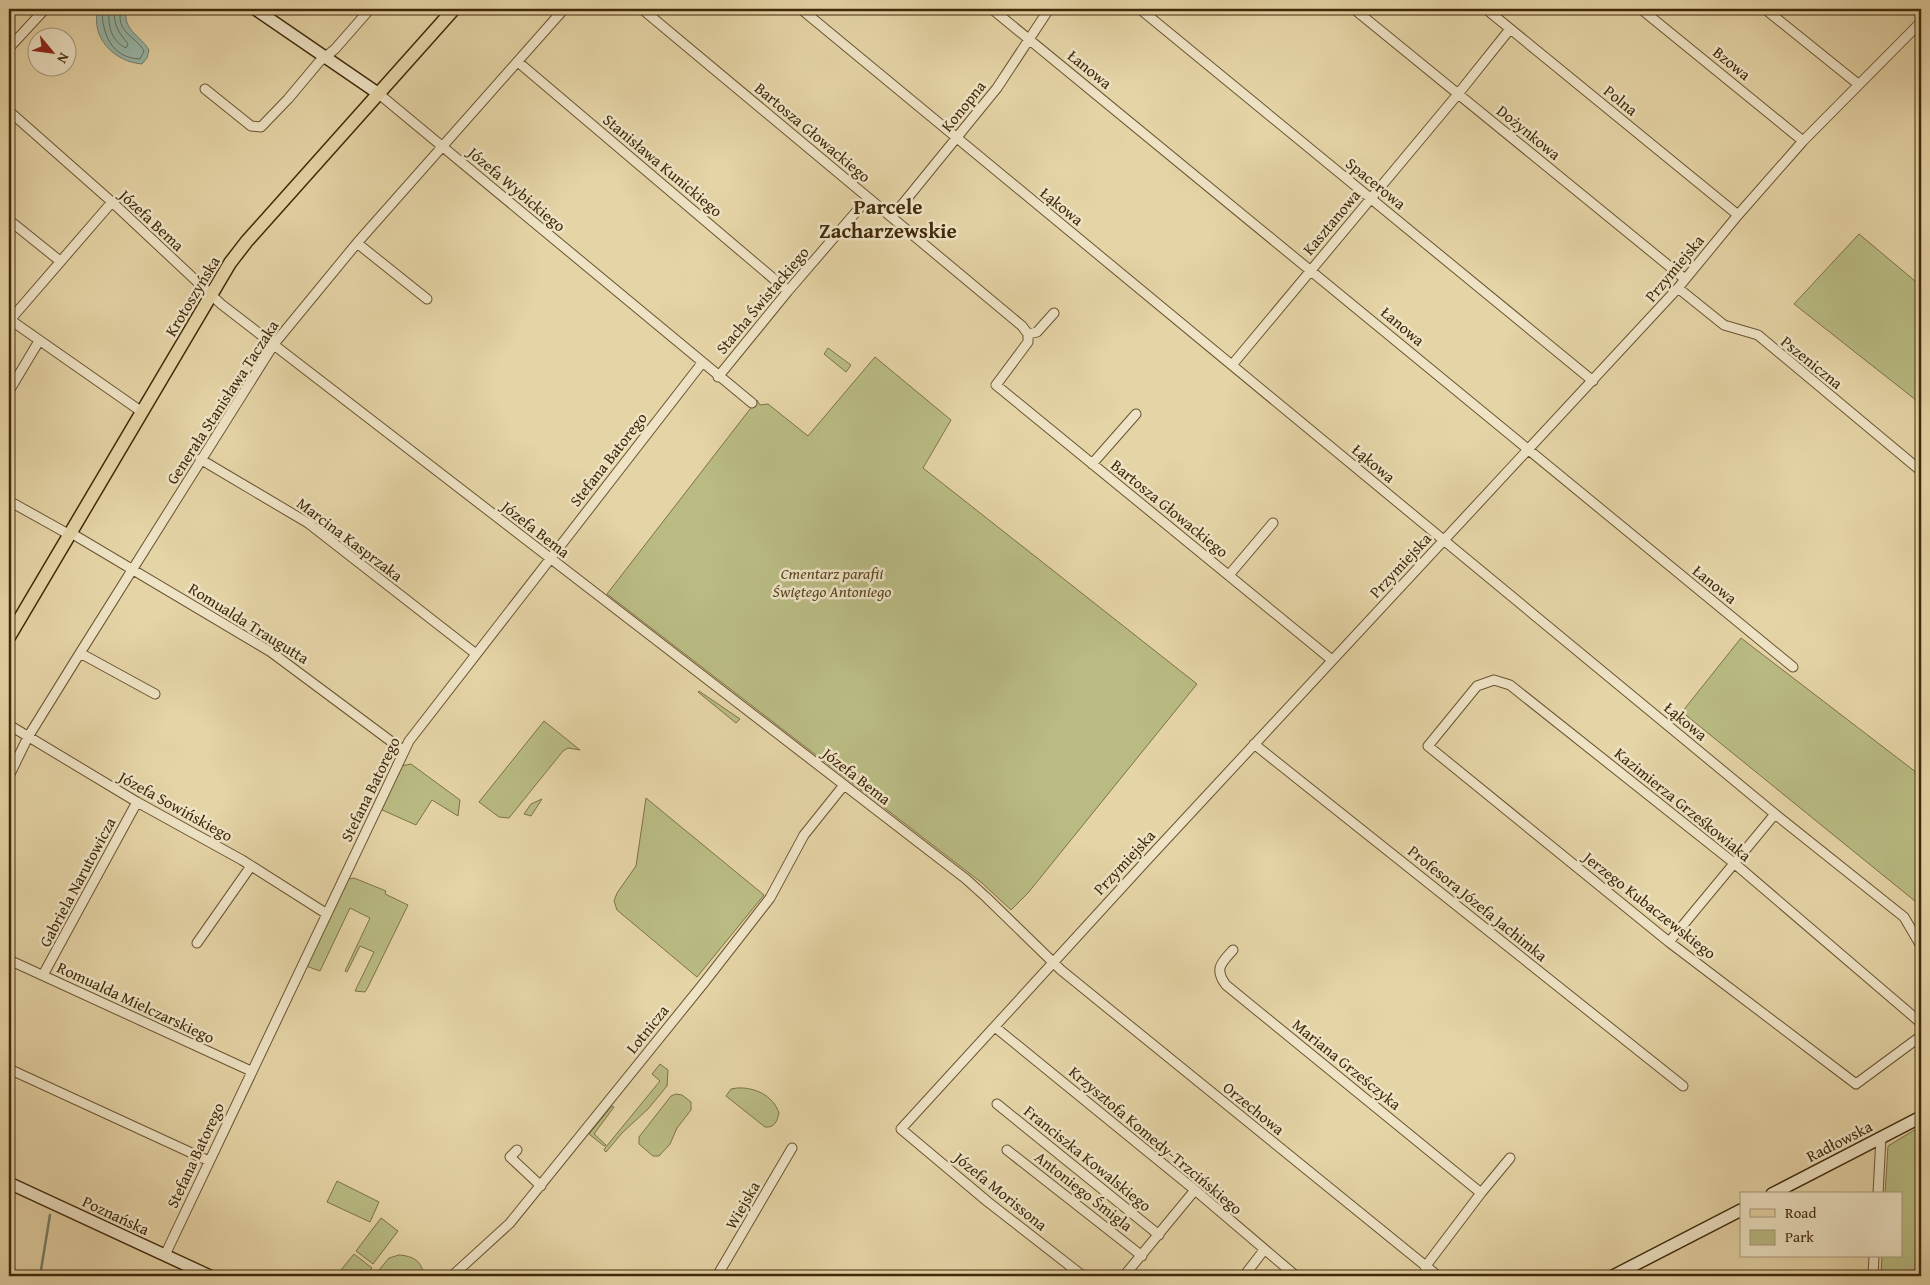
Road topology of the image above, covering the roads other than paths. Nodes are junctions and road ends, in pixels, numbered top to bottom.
1 (45, 9) edge
2 (255, 9) edge
3 (370, 9) edge
4 (454, 9) edge
5 (564, 9) edge
6 (642, 9) edge
7 (801, 9) edge
8 (992, 9) edge
9 (1049, 9) edge
10 (1140, 9) edge
11 (1354, 9) edge
12 (1487, 9) edge
13 (1641, 9) edge
14 (1765, 9) edge
15 (1921, 22) edge
16 (1510, 28) junction
17 (1029, 39) junction
18 (9, 48) edge
19 (325, 56) junction
20 (518, 62) junction
21 (1858, 84) junction
22 (205, 89) dead end
23 (379, 94) junction
24 (1458, 94) junction
25 (9, 111) edge
26 (956, 138) junction
27 (1803, 141) junction
28 (442, 147) junction
29 (868, 198) junction
30 (1370, 198) junction
31 (112, 202) junction
32 (1738, 215) junction
33 (892, 216) junction
34 (9, 220) edge
35 (357, 243) junction
36 (60, 261) junction
37 (1310, 269) junction
38 (1685, 280) junction
39 (1678, 288) junction
40 (788, 291) junction
41 (211, 296) junction
42 (427, 299) dead end
43 (1054, 313) dead end
44 (9, 319) edge
45 (1028, 334) junction
46 (39, 341) junction
47 (274, 344) junction
48 (702, 363) junction
49 (1232, 364) junction
50 (718, 377) junction
51 (1593, 381) junction
52 (9, 391) edge
53 (752, 403) dead end
54 (142, 412) junction
55 (1136, 414) dead end
56 (1528, 450) junction
57 (200, 459) junction
58 (1092, 464) junction
59 (1921, 471) edge
60 (10, 504) edge
61 (1273, 523) dead end
62 (70, 534) junction
63 (1443, 540) junction
64 (549, 558) junction
65 (133, 569) junction
66 (1229, 576) junction
67 (9, 637) edge
68 (80, 653) junction
69 (476, 654) junction
70 (1332, 660) junction
71 (1793, 667) dead end
72 (155, 694) dead end
73 (9, 726) edge
74 (28, 737) junction
75 (1254, 744) junction
76 (1428, 746) joint
77 (404, 750) junction
78 (9, 776) edge
79 (844, 785) junction
80 (137, 802) junction
81 (1775, 814) junction
82 (1734, 863) junction
83 (251, 866) junction
84 (327, 914) junction
85 (1670, 942) junction
86 (197, 943) dead end
87 (1921, 946) edge
88 (1233, 950) dead end
89 (9, 960) edge
90 (1053, 962) junction
91 (43, 976) junction
92 (1921, 1023) edge
93 (995, 1027) junction
94 (1921, 1036) edge
95 (9, 1069) edge
96 (252, 1071) junction
97 (1683, 1086) dead end
98 (997, 1104) dead end
99 (1921, 1117) edge
100 (900, 1129) joint
101 (1881, 1137) junction
102 (792, 1148) dead end
103 (517, 1150) dead end
104 (1008, 1150) dead end
105 (1510, 1158) dead end
106 (209, 1161) junction
107 (9, 1183) edge
108 (540, 1186) junction
109 (1195, 1190) junction
110 (1776, 1192) edge
111 (1878, 1192) edge
112 (1481, 1193) junction
113 (1740, 1211) edge
114 (1159, 1235) junction
115 (1264, 1250) junction
116 (165, 1255) junction
117 (1142, 1256) junction
118 (1874, 1258) edge
119 (1426, 1267) junction
120 (210, 1276) edge
121 (452, 1276) edge
122 (718, 1276) edge
123 (1083, 1276) edge
124 (1124, 1276) edge
125 (1244, 1276) edge
126 (1296, 1276) edge
127 (1438, 1276) edge
128 (1613, 1276) edge
129 (1873, 1276) edge

1 - 18 street
2 - 19 street, Józefa Wybickiego
3 - 19 street
4 - 23 main road, Krotoszyńska
5 - 20 street, Generała Stanisława Taczaka
6 - 29 street, Bartosza Głowackiego
7 - 26 street, Łąkowa
8 - 17 street, Łanowa
9 - 17 street, Konopna
10 - 30 street, Spacerowa
11 - 24 street, Dożynkowa
12 - 16 street, Polna
13 - 27 street, Bzowa
14 - 21 street
15 - 21 street, Przymiejska
16 - 24 street, Kasztanowa
16 - 32 street, Polna
17 - 26 street, Konopna
17 - 37 street, Łanowa
19 - 22 street
19 - 23 street, Józefa Wybickiego
20 - 28 street, Generała Stanisława Taczaka
20 - 40 street, Stanisława Kunickiego
21 - 27 street, Przymiejska
23 - 28 street, Józefa Wybickiego
23 - 41 main road, Krotoszyńska
24 - 30 street, Kasztanowa
24 - 38 street, Dożynkowa
25 - 31 street, Józefa Bema
26 - 33 street, Konopna
26 - 49 street, Łąkowa
27 - 32 street, Przymiejska
28 - 35 street, Generała Stanisława Taczaka
28 - 48 street, Józefa Wybickiego
29 - 33 street, Bartosza Głowackiego
29 - 40 street, Stacha Świstackiego
30 - 37 street, Kasztanowa
30 - 51 street, Spacerowa
31 - 36 street
31 - 41 street, Józefa Bema
32 - 38 street, Przymiejska
33 - 45 street, Bartosza Głowackiego
34 - 36 street
35 - 42 street
35 - 47 street, Generała Stanisława Taczaka
36 - 44 street
37 - 49 street, Kasztanowa
37 - 56 street, Łanowa
38 - 39 street, Przymiejska
39 - 51 street, Przymiejska
39 - 59 street, Pszeniczna
40 - 50 street, Stacha Świstackiego
41 - 47 street, Józefa Bema
41 - 54 main road, Krotoszyńska
43 - 45 street
44 - 46 street
45 - 58 street, Bartosza Głowackiego
46 - 52 street
46 - 54 street
47 - 57 street, Generała Stanisława Taczaka
47 - 64 street, Józefa Bema
48 - 50 street, Józefa Wybickiego
48 - 64 street, Stefana Batorego
49 - 63 street, Łąkowa
50 - 53 street, Józefa Wybickiego
51 - 56 street, Przymiejska
54 - 62 main road, Krotoszyńska
55 - 58 street, Bartosza Głowackiego
56 - 63 street, Przymiejska
56 - 71 street, Łanowa
57 - 65 street, Generała Stanisława Taczaka
57 - 69 street, Marcina Kasprzaka
58 - 66 street, Bartosza Głowackiego
60 - 62 street, Romualda Traugutta
61 - 66 street, Bartosza Głowackiego
62 - 65 street, Romualda Traugutta
62 - 67 main road, Krotoszyńska
63 - 70 street, Przymiejska
63 - 81 street, Łąkowa
64 - 69 street, Stefana Batorego
64 - 79 street, Józefa Bema
65 - 68 street, Generała Stanisława Taczaka
65 - 77 street, Romualda Traugutta
66 - 70 street, Bartosza Głowackiego
68 - 72 street
68 - 74 street, Generała Stanisława Taczaka
69 - 77 street, Stefana Batorego
70 - 75 street, Przymiejska
73 - 74 street, Józefa Sowińskiego
74 - 78 street, Generała Stanisława Taczaka
74 - 80 street, Józefa Sowińskiego
75 - 90 street, Przymiejska
75 - 97 street, Profesora Józefa Jachimka
76 - 82 street, Kazimierza Grześkowiaka
76 - 85 street, Jerzego Kubaczewskiego
77 - 84 street, Stefana Batorego
79 - 90 street, Józefa Bema
79 - 108 street, Lotnicza
80 - 83 street, Józefa Sowińskiego
80 - 91 street, Gabriela Narutowicza
81 - 82 street
81 - 87 street, Łąkowa
82 - 85 street
82 - 92 street, Kazimierza Grześkowiaka
83 - 84 street, Józefa Sowińskiego
83 - 86 street
84 - 96 street, Stefana Batorego
85 - 94 street, Jerzego Kubaczewskiego
88 - 112 street, Mariana Grześczyka
89 - 91 street, Romualda Mielczarskiego
90 - 93 street, Przymiejska
90 - 119 street, Orzechowa
91 - 96 street, Romualda Mielczarskiego
93 - 100 street, Przymiejska
93 - 109 street, Krzysztofa Komedy-Trzcińskiego
95 - 106 street
96 - 106 street, Stefana Batorego
98 - 114 street, Franciszka Kowalskiego
99 - 101 street, Radłowska
100 - 123 street, Józefa Morissona
101 - 110 street, Radłowska
101 - 111 street
102 - 122 street, Wiejska
103 - 108 street
104 - 117 street, Antoniego Śmigla
105 - 112 street
106 - 116 street, Stefana Batorego
107 - 116 street, Poznańska
108 - 121 street, Lotnicza
109 - 114 street
109 - 115 street, Krzysztofa Komedy-Trzcińskiego
112 - 119 street
113 - 128 street
114 - 117 street
115 - 125 street
115 - 126 street, Krzysztofa Komedy-Trzcińskiego
116 - 120 street, Poznańska
117 - 124 street
118 - 129 street
119 - 127 street, Orzechowa

